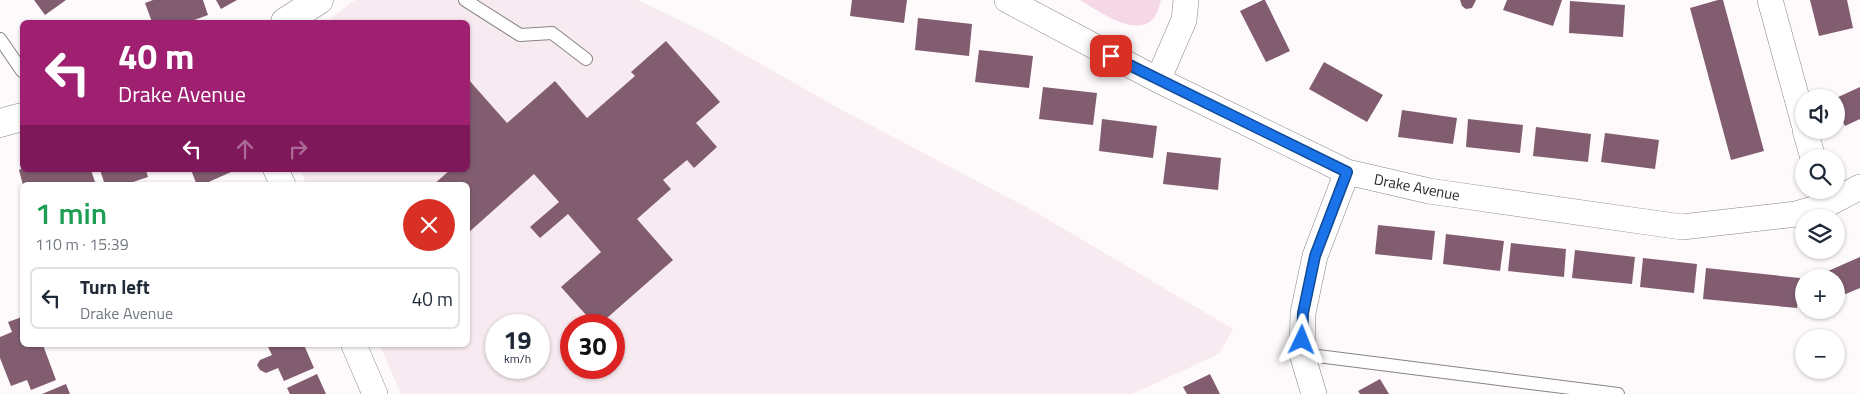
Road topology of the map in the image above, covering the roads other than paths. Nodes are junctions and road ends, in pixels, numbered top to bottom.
1 (319, 0) edge
2 (465, 0) edge
3 (1007, 0) edge
4 (1186, 0) edge
5 (1770, 0) edge
6 (288, 20) edge
7 (0, 39) edge
8 (586, 59) dead end
9 (20, 68) edge
10 (1158, 80) junction
11 (1795, 91) edge
12 (20, 118) edge
13 (0, 123) edge
14 (1347, 172) junction
15 (1860, 187) edge
16 (1845, 191) edge
17 (1821, 199) edge
18 (355, 347) edge
19 (1302, 354) junction
20 (376, 394) edge
21 (1314, 394) edge
22 (1618, 394) edge

1 - 6 street
2 - 8 lane
3 - 10 street, Drake Avenue
4 - 10 street
5 - 11 street
7 - 9 lane
10 - 14 street, Drake Avenue
12 - 13 street
14 - 17 street, Drake Avenue
14 - 19 street
15 - 16 street, Drake Avenue
18 - 20 street
19 - 21 street
19 - 22 lane

